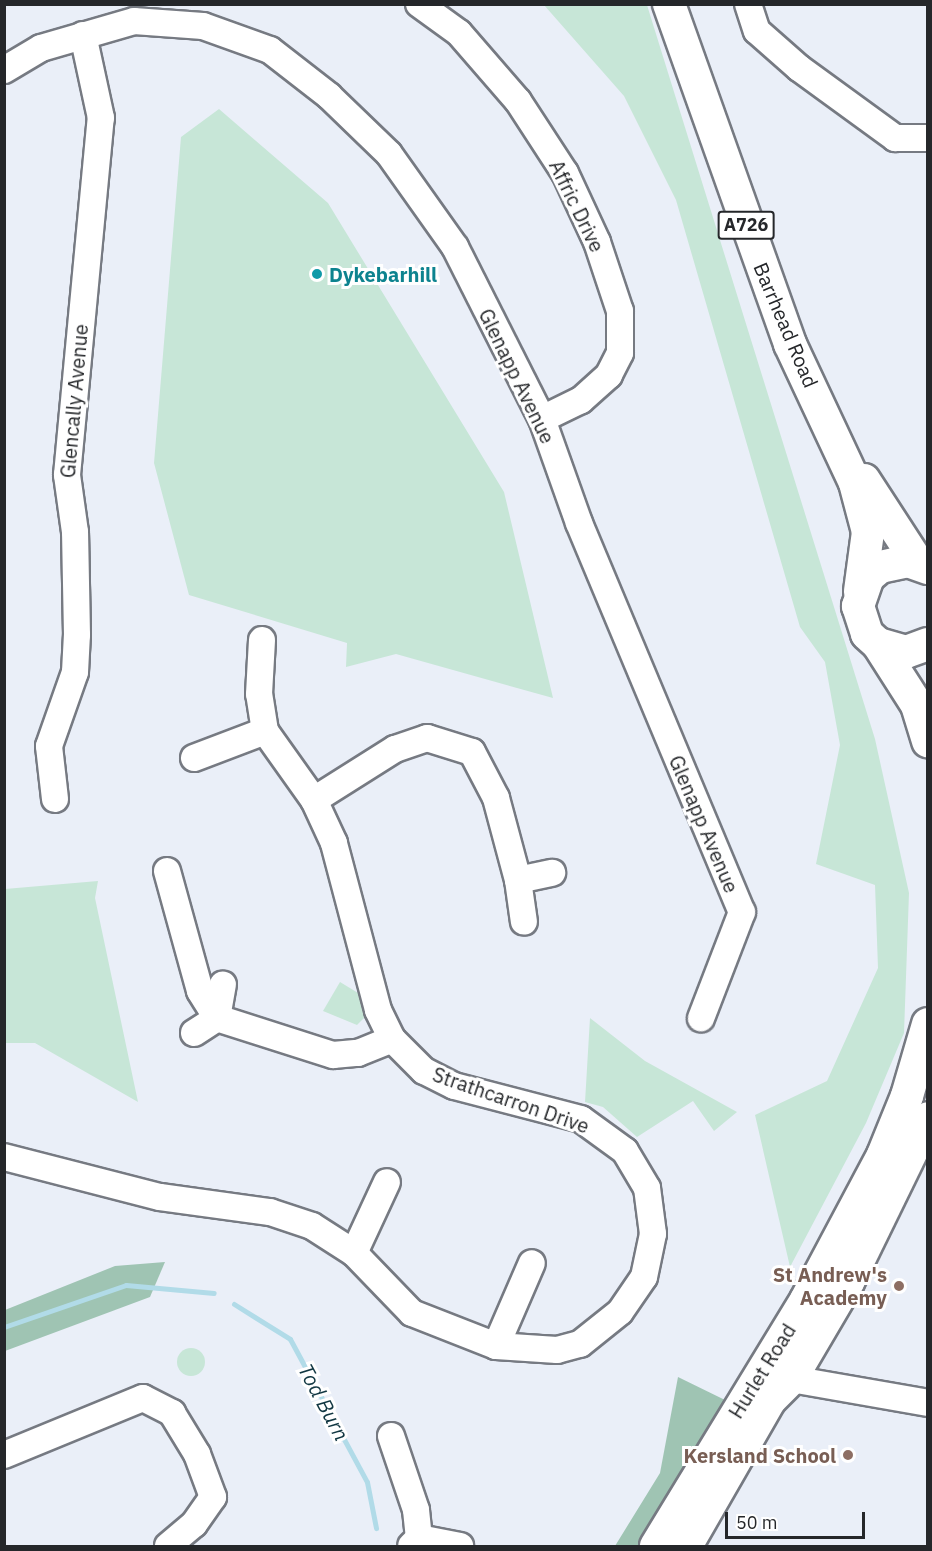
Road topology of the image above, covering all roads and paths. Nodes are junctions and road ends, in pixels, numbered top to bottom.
1 (419, 4) edge
2 (669, 4) edge
3 (748, 4) edge
4 (83, 35) junction
5 (4, 70) edge
6 (927, 138) edge
7 (542, 419) junction
8 (837, 440) junction
9 (923, 566) edge
10 (860, 591) junction
11 (262, 640) dead end
12 (878, 644) junction
13 (927, 644) edge
14 (265, 731) junction
15 (927, 741) edge
16 (194, 758) dead end
17 (55, 799) dead end
18 (314, 800) junction
19 (167, 871) dead end
20 (552, 873) dead end
21 (518, 880) junction
22 (524, 922) dead end
23 (223, 985) dead end
24 (217, 1018) junction
25 (701, 1018) dead end
26 (927, 1024) edge
27 (194, 1033) dead end
28 (392, 1039) junction
29 (927, 1118) edge
30 (4, 1157) edge
31 (387, 1182) dead end
32 (354, 1253) junction
33 (532, 1263) dead end
34 (496, 1346) junction
35 (790, 1379) junction
36 (927, 1402) edge
37 (391, 1436) dead end
38 (4, 1455) edge
39 (415, 1542) edge
40 (168, 1546) edge
41 (460, 1546) edge
42 (656, 1546) edge
43 (686, 1546) edge

1 - 7 street, Affric Drive
2 - 8 main road, Barrhead Road / A726
3 - 6 street
4 - 5 street, Glenapp Avenue
4 - 7 street, Glenapp Avenue
4 - 17 street, Glencally Avenue
7 - 25 street, Glenapp Avenue
8 - 9 main road, Barrhead Road / A726
8 - 10 main road, Barrhead Road / A726
9 - 10 main road
10 - 12 main road, Barrhead Road
11 - 14 street
12 - 13 main road
12 - 15 main road
14 - 16 street
14 - 18 street, Strathcarron Drive
18 - 21 street
18 - 28 street, Strathcarron Drive
19 - 24 street
20 - 21 street
21 - 22 street
23 - 24 street
24 - 27 street
24 - 28 street
26 - 42 main road, Hurlet Road
28 - 34 street, Strathcarron Drive
29 - 35 main road, Hurlet Road
30 - 32 street, Strathcarron Drive
31 - 32 street
32 - 34 street, Strathcarron Drive
33 - 34 street
35 - 36 street
35 - 43 main road, Hurlet Road
37 - 39 street
38 - 40 street
39 - 41 street

